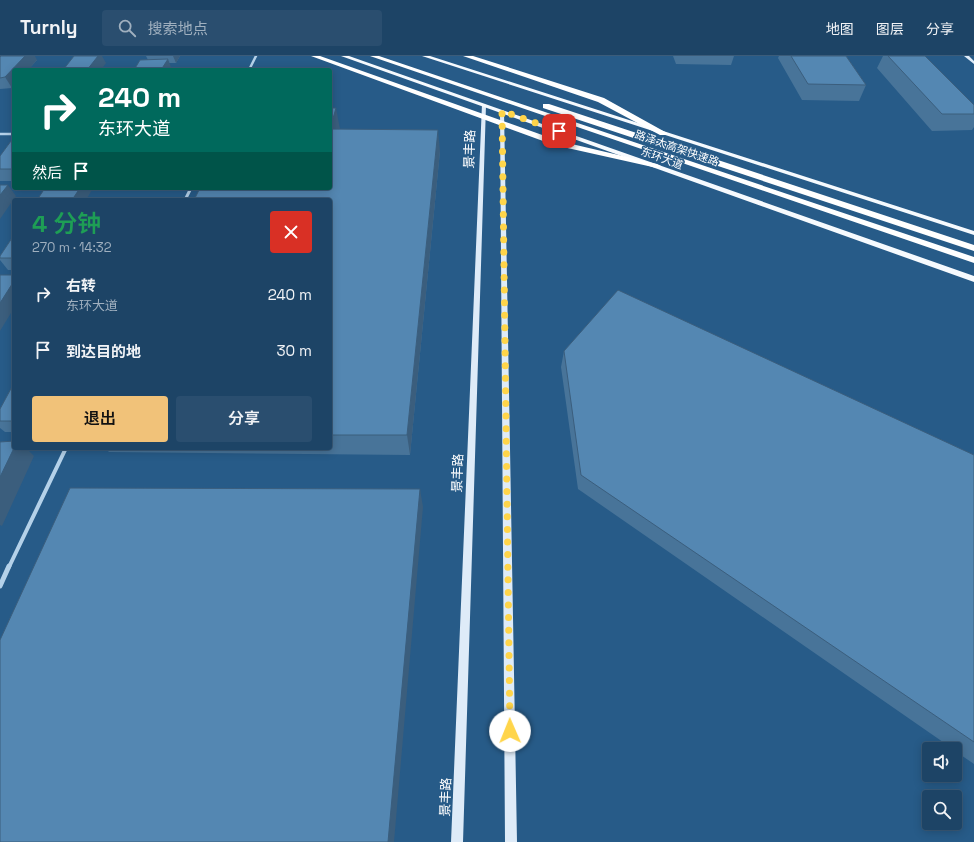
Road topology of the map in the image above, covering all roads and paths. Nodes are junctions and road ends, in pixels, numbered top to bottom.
1 (256, 56) edge
2 (314, 56) edge
3 (344, 56) edge
4 (373, 56) edge
5 (395, 56) edge
6 (425, 56) edge
7 (466, 56) edge
8 (966, 56) edge
9 (974, 63) edge
10 (250, 68) edge
11 (484, 105) junction
12 (502, 111) junction
13 (663, 133) junction
14 (0, 134) edge
15 (12, 134) edge
16 (657, 166) junction
17 (974, 233) edge
18 (974, 248) edge
19 (974, 260) edge
20 (974, 279) edge
21 (65, 450) edge
22 (0, 586) edge
23 (456, 842) edge
24 (511, 842) edge

1 - 10 street
2 - 16 highway
3 - 11 main road, 东环大道
4 - 19 highway, 路泽太高架快速路
5 - 18 highway, 路泽太高架快速路
6 - 13 main road, 东环大道
7 - 13 highway
8 - 9 street
11 - 12 main road, 东环大道
11 - 23 street, 景丰路
12 - 16 main road, 东环大道
12 - 24 street
13 - 17 main road, 东环大道
14 - 15 street
16 - 20 main road, 东环大道
21 - 22 street

